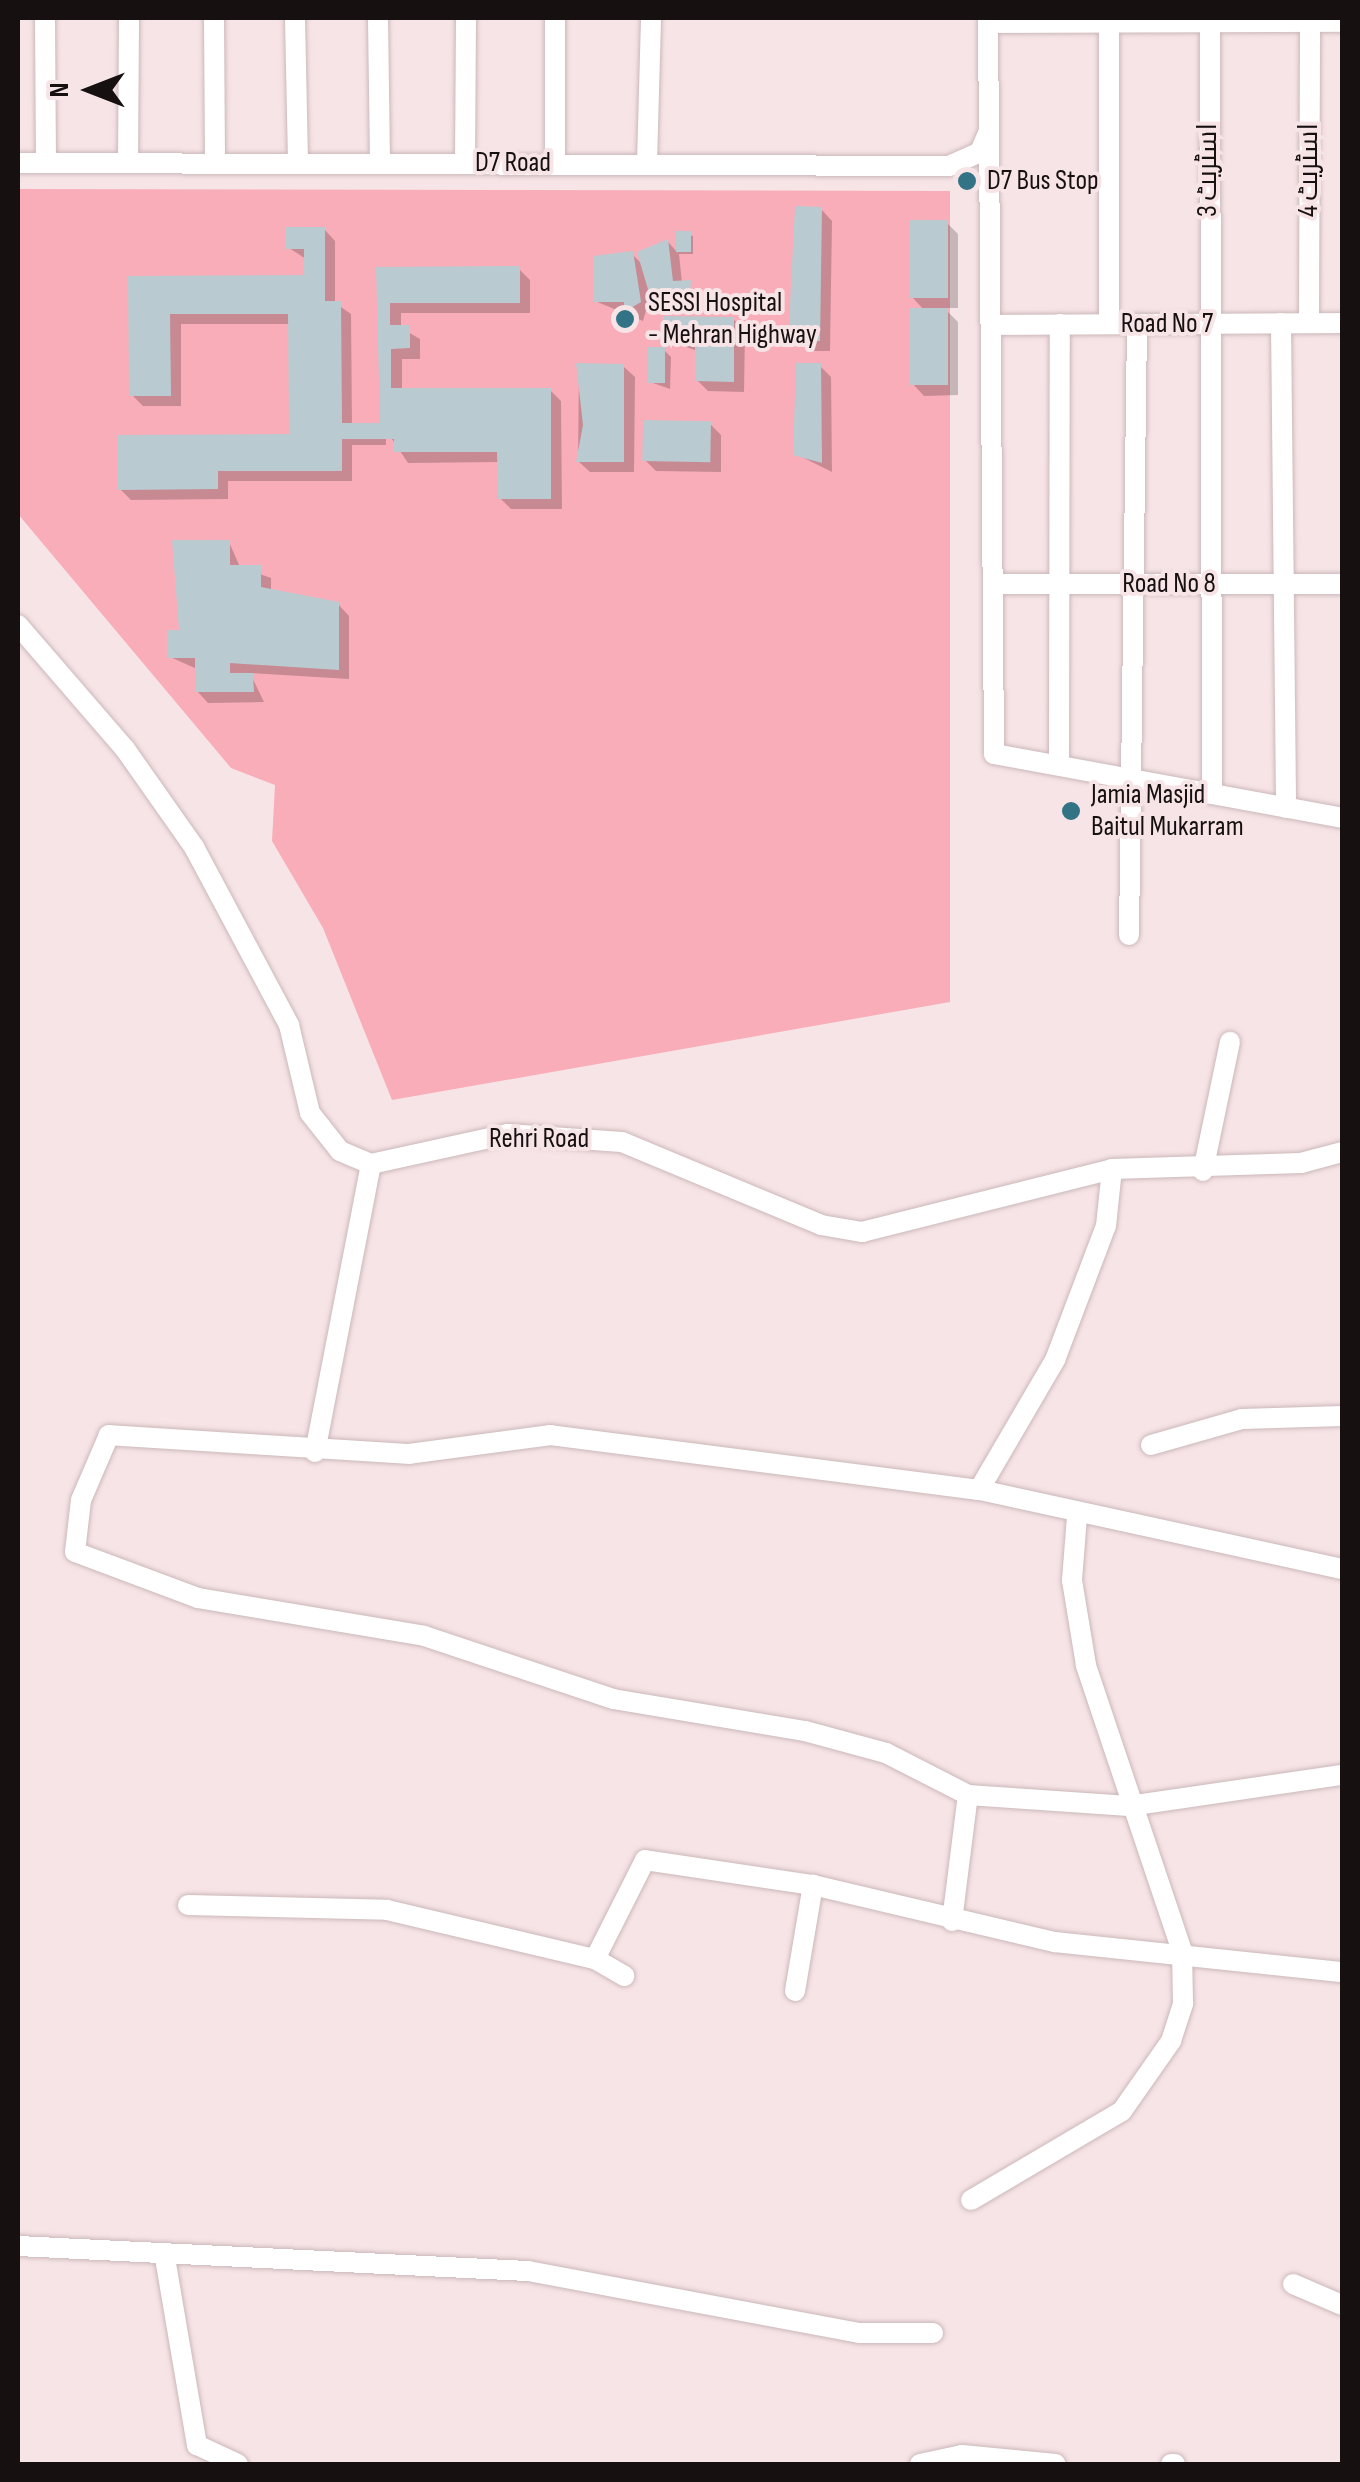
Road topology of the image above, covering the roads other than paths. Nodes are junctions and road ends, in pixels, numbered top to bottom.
1 (45, 18) edge
2 (129, 18) edge
3 (214, 18) edge
4 (296, 18) edge
5 (378, 18) edge
6 (466, 18) edge
7 (555, 18) edge
8 (650, 18) edge
9 (988, 20) edge
10 (1109, 20) edge
11 (1210, 20) edge
12 (1310, 20) edge
13 (1342, 22) edge
14 (990, 129) junction
15 (555, 162) junction
16 (18, 163) edge
17 (46, 163) junction
18 (128, 163) junction
19 (215, 163) junction
20 (298, 163) junction
21 (380, 163) junction
22 (465, 163) junction
23 (646, 163) junction
24 (1342, 322) edge
25 (1207, 323) junction
26 (1281, 323) junction
27 (1309, 323) junction
28 (1060, 324) junction
29 (1109, 324) junction
30 (1137, 324) junction
31 (992, 325) junction
32 (995, 584) junction
33 (1062, 584) junction
34 (1137, 584) junction
35 (1210, 584) junction
36 (1342, 584) edge
37 (1284, 585) junction
38 (18, 626) edge
39 (1059, 766) junction
40 (1133, 779) junction
41 (1212, 794) junction
42 (1286, 808) junction
43 (1342, 818) edge
44 (1129, 936) dead end
45 (1230, 1042) dead end
46 (1342, 1152) edge
47 (371, 1164) junction
48 (1112, 1169) junction
49 (1203, 1171) junction
50 (1342, 1416) edge
51 (1151, 1445) dead end
52 (316, 1452) junction
53 (979, 1490) junction
54 (1078, 1516) junction
55 (1342, 1569) edge
56 (1342, 1774) edge
57 (968, 1794) junction
58 (1129, 1806) junction
59 (813, 1885) junction
60 (188, 1905) dead end
61 (952, 1921) junction
62 (1182, 1951) junction
63 (595, 1959) junction
64 (1342, 1972) edge
65 (625, 1976) dead end
66 (795, 1991) dead end
67 (971, 2200) dead end
68 (18, 2246) edge
69 (165, 2258) junction
70 (1293, 2284) dead end
71 (1342, 2305) edge
72 (933, 2334) dead end
73 (238, 2464) edge
74 (920, 2464) edge
75 (1056, 2464) edge

1 - 17 street
2 - 18 street
3 - 19 street
4 - 20 street
5 - 21 street
6 - 22 street
7 - 15 street
8 - 23 street
9 - 10 street
9 - 14 street
10 - 11 street
10 - 29 street
11 - 12 street
11 - 25 street, اسٹریٹ 3
12 - 13 street
12 - 27 street, اسٹریٹ 4
14 - 23 street, D7 Road
14 - 31 street
15 - 22 street, D7 Road
15 - 23 street, D7 Road
16 - 17 street, D7 Road
17 - 18 street, D7 Road
18 - 19 street, D7 Road
19 - 20 street, D7 Road
20 - 21 street, D7 Road
21 - 22 street, D7 Road
24 - 27 street, Road No 7
25 - 26 street, Road No 7
25 - 30 street, Road No 7
25 - 35 street, اسٹریٹ 3
26 - 27 street, Road No 7
26 - 37 street
28 - 29 street, Road No 7
28 - 31 street, Road No 7
28 - 33 street
29 - 30 street, Road No 7
30 - 34 street
31 - 32 street
32 - 33 street, Road No 8
32 - 39 street
33 - 34 street, Road No 8
33 - 39 street
34 - 35 street, Road No 8
34 - 40 street
35 - 37 street, Road No 8
35 - 41 street, اسٹریٹ 3
36 - 37 street, Road No 8
37 - 42 street
38 - 47 street
39 - 40 street
40 - 41 street
40 - 44 street
41 - 42 street
42 - 43 street
45 - 49 street
46 - 49 street, Rehri Road
47 - 48 street, Rehri Road
47 - 52 street
48 - 49 street, Rehri Road
48 - 53 street
50 - 51 street
52 - 53 street
52 - 57 street
53 - 54 street
54 - 55 street
54 - 58 street
56 - 58 street
57 - 58 street
57 - 61 street
58 - 62 street
59 - 61 street
59 - 63 street
59 - 66 street
60 - 63 street
61 - 62 street
62 - 64 street
62 - 67 street
63 - 65 street
68 - 69 street
69 - 72 street
69 - 73 street
70 - 71 street
74 - 75 street

